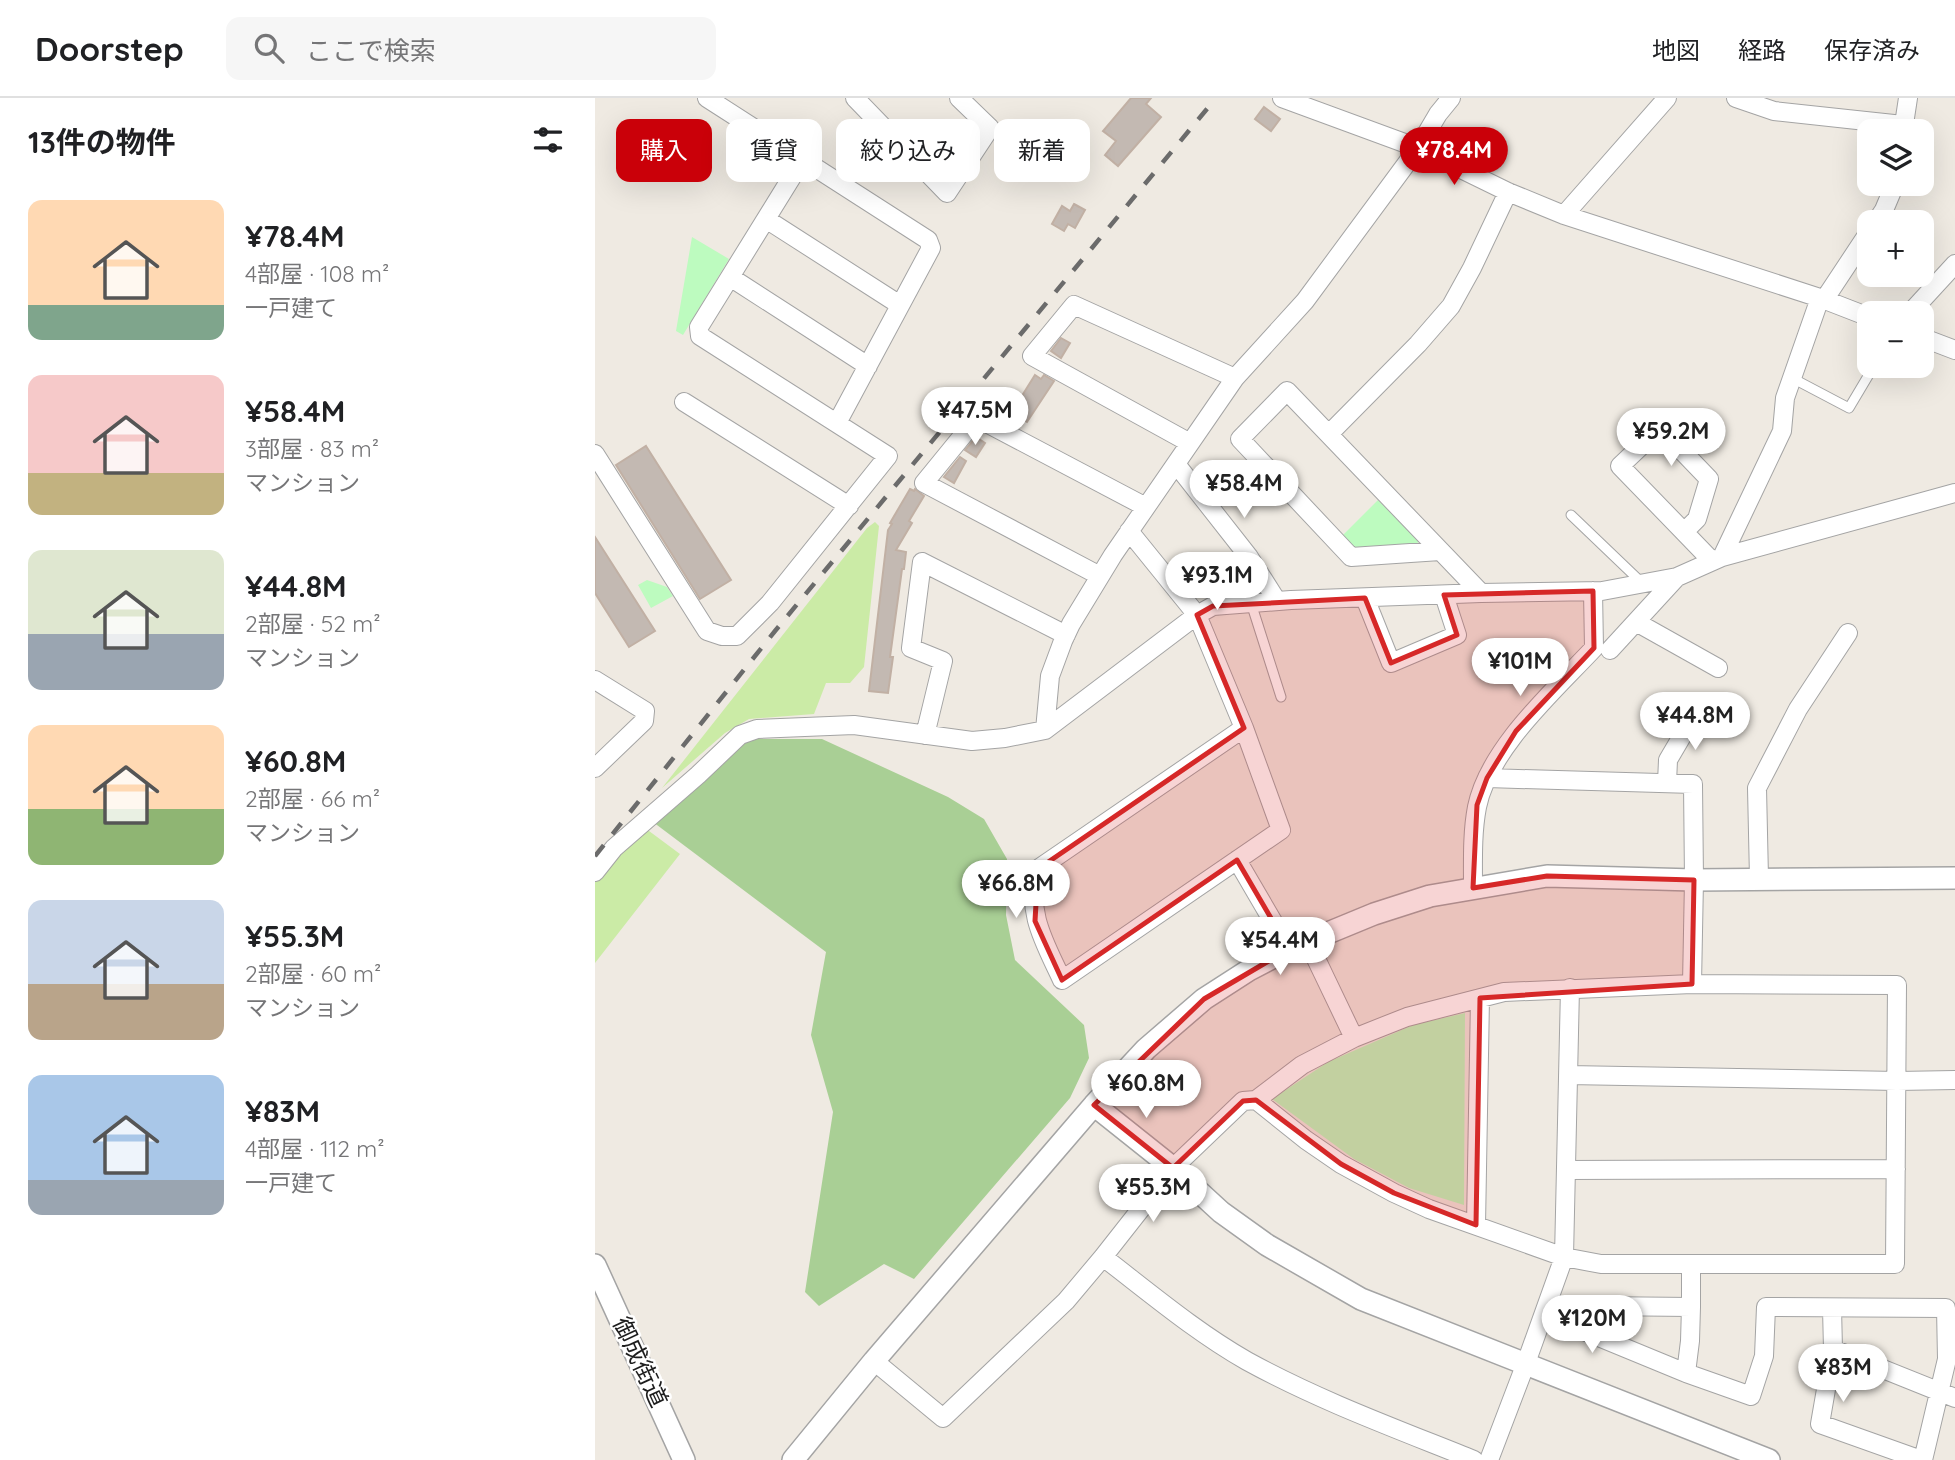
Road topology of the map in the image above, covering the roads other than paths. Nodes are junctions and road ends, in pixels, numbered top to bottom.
1 (707, 98) edge
2 (855, 98) edge
3 (960, 98) edge
4 (1283, 98) edge
5 (1451, 98) edge
6 (1667, 98) edge
7 (1736, 98) edge
8 (1908, 98) edge
9 (740, 119) edge
10 (1904, 119) edge
11 (1857, 122) edge
12 (1418, 148) junction
13 (822, 171) edge
14 (789, 182) edge
15 (1508, 192) junction
16 (1564, 215) junction
17 (766, 219) junction
18 (1857, 249) edge
19 (1955, 264) edge
20 (730, 277) junction
21 (1822, 299) junction
22 (1921, 301) edge
23 (900, 305) junction
24 (1857, 312) edge
25 (1934, 342) edge
26 (1955, 350) edge
27 (868, 366) junction
28 (1235, 378) junction
29 (1792, 378) junction
30 (1867, 378) edge
31 (684, 402) dead end
32 (837, 423) junction
33 (1329, 434) junction
34 (1190, 443) junction
35 (595, 454) edge
36 (1176, 464) junction
37 (1955, 493) edge
38 (849, 506) junction
39 (1146, 507) junction
40 (1571, 515) dead end
41 (1129, 531) junction
42 (1684, 532) junction
43 (1440, 551) junction
44 (1717, 559) junction
45 (1100, 576) junction
46 (1677, 577) junction
47 (1642, 584) junction
48 (1593, 591) junction
49 (1482, 593) junction
50 (1444, 595) junction
51 (1365, 598) junction
52 (1277, 601) junction
53 (1251, 603) junction
54 (1197, 615) junction
55 (1636, 622) junction
56 (1849, 633) dead end
57 (1066, 635) junction
58 (1611, 650) dead end
59 (1718, 668) dead end
60 (595, 680) edge
61 (1281, 697) dead end
62 (1695, 714) dead end
63 (1244, 728) junction
64 (1045, 730) junction
65 (925, 735) junction
66 (595, 768) edge
67 (1487, 778) junction
68 (1667, 783) junction
69 (1237, 860) junction
70 (595, 872) edge
71 (1759, 878) junction
72 (1955, 878) edge
73 (1694, 880) junction
74 (1473, 888) junction
75 (1298, 945) junction
76 (1692, 984) junction
77 (1570, 988) junction
78 (1480, 998) junction
79 (1354, 1038) junction
80 (1568, 1075) junction
81 (1955, 1080) edge
82 (1896, 1081) junction
83 (1256, 1100) junction
84 (1094, 1105) junction
85 (1173, 1168) junction
86 (1896, 1169) junction
87 (1566, 1170) junction
88 (1476, 1226) junction
89 (1564, 1256) junction
90 (1103, 1257) junction
91 (1691, 1264) junction
92 (595, 1265) edge
93 (1691, 1307) junction
94 (1832, 1308) junction
95 (1833, 1349) junction
96 (874, 1361) junction
97 (1526, 1363) junction
98 (1686, 1373) junction
99 (1947, 1395) edge
100 (684, 1460) edge
101 (793, 1460) edge
102 (1474, 1460) edge
103 (1489, 1460) edge
104 (1769, 1460) edge
105 (1922, 1460) edge

1 - 9 street
2 - 3 street
4 - 12 street
5 - 12 street
6 - 16 street
7 - 11 street
8 - 10 street
12 - 15 street
12 - 28 street
13 - 23 street
14 - 17 street
15 - 16 street
15 - 33 street
16 - 21 street
17 - 20 street
17 - 23 street
18 - 21 street
19 - 22 street
20 - 27 street
20 - 32 street
21 - 24 street
21 - 29 street
23 - 27 street
25 - 26 street
27 - 32 street
28 - 34 street
28 - 34 street
29 - 30 lane
29 - 44 street
31 - 38 street
32 - 38 street
33 - 43 street
33 - 43 street
34 - 36 street
35 - 38 street
36 - 39 street
36 - 52 street
37 - 44 street
39 - 41 street
39 - 45 street
40 - 47 lane
41 - 45 street
41 - 54 street
42 - 42 street
42 - 44 street
43 - 49 street
44 - 46 street
45 - 57 street
46 - 47 street
46 - 55 street
47 - 48 street
48 - 49 street
48 - 67 street
49 - 50 street
50 - 51 street
50 - 51 street
51 - 52 street
52 - 53 street
53 - 54 street
53 - 61 lane
54 - 63 street
54 - 64 street
55 - 58 street
55 - 59 street
56 - 71 street
57 - 64 street
57 - 65 street
60 - 66 street
62 - 68 street
63 - 69 street
63 - 69 street
64 - 65 street
65 - 70 street
67 - 68 street
67 - 74 street
68 - 73 street
69 - 75 street
71 - 72 street
71 - 73 street
73 - 74 street
73 - 76 street
74 - 75 street
75 - 79 street
75 - 84 street
76 - 77 street
76 - 82 street
77 - 78 street
77 - 80 street
78 - 79 street
78 - 88 street
79 - 83 street
80 - 82 street
80 - 87 street
81 - 82 street
82 - 86 street
83 - 85 street
83 - 88 street
84 - 85 street
84 - 96 street
85 - 90 street
85 - 97 street
86 - 87 street
86 - 91 street
87 - 89 street
88 - 89 street
89 - 91 street
89 - 97 street
90 - 96 street
90 - 102 street
91 - 93 street
92 - 100 street, 御成街道
93 - 98 street
93 - 98 street
94 - 95 street
94 - 98 street
94 - 99 street
95 - 99 street
95 - 105 street
96 - 101 street
97 - 103 street
97 - 104 street
99 - 105 street

